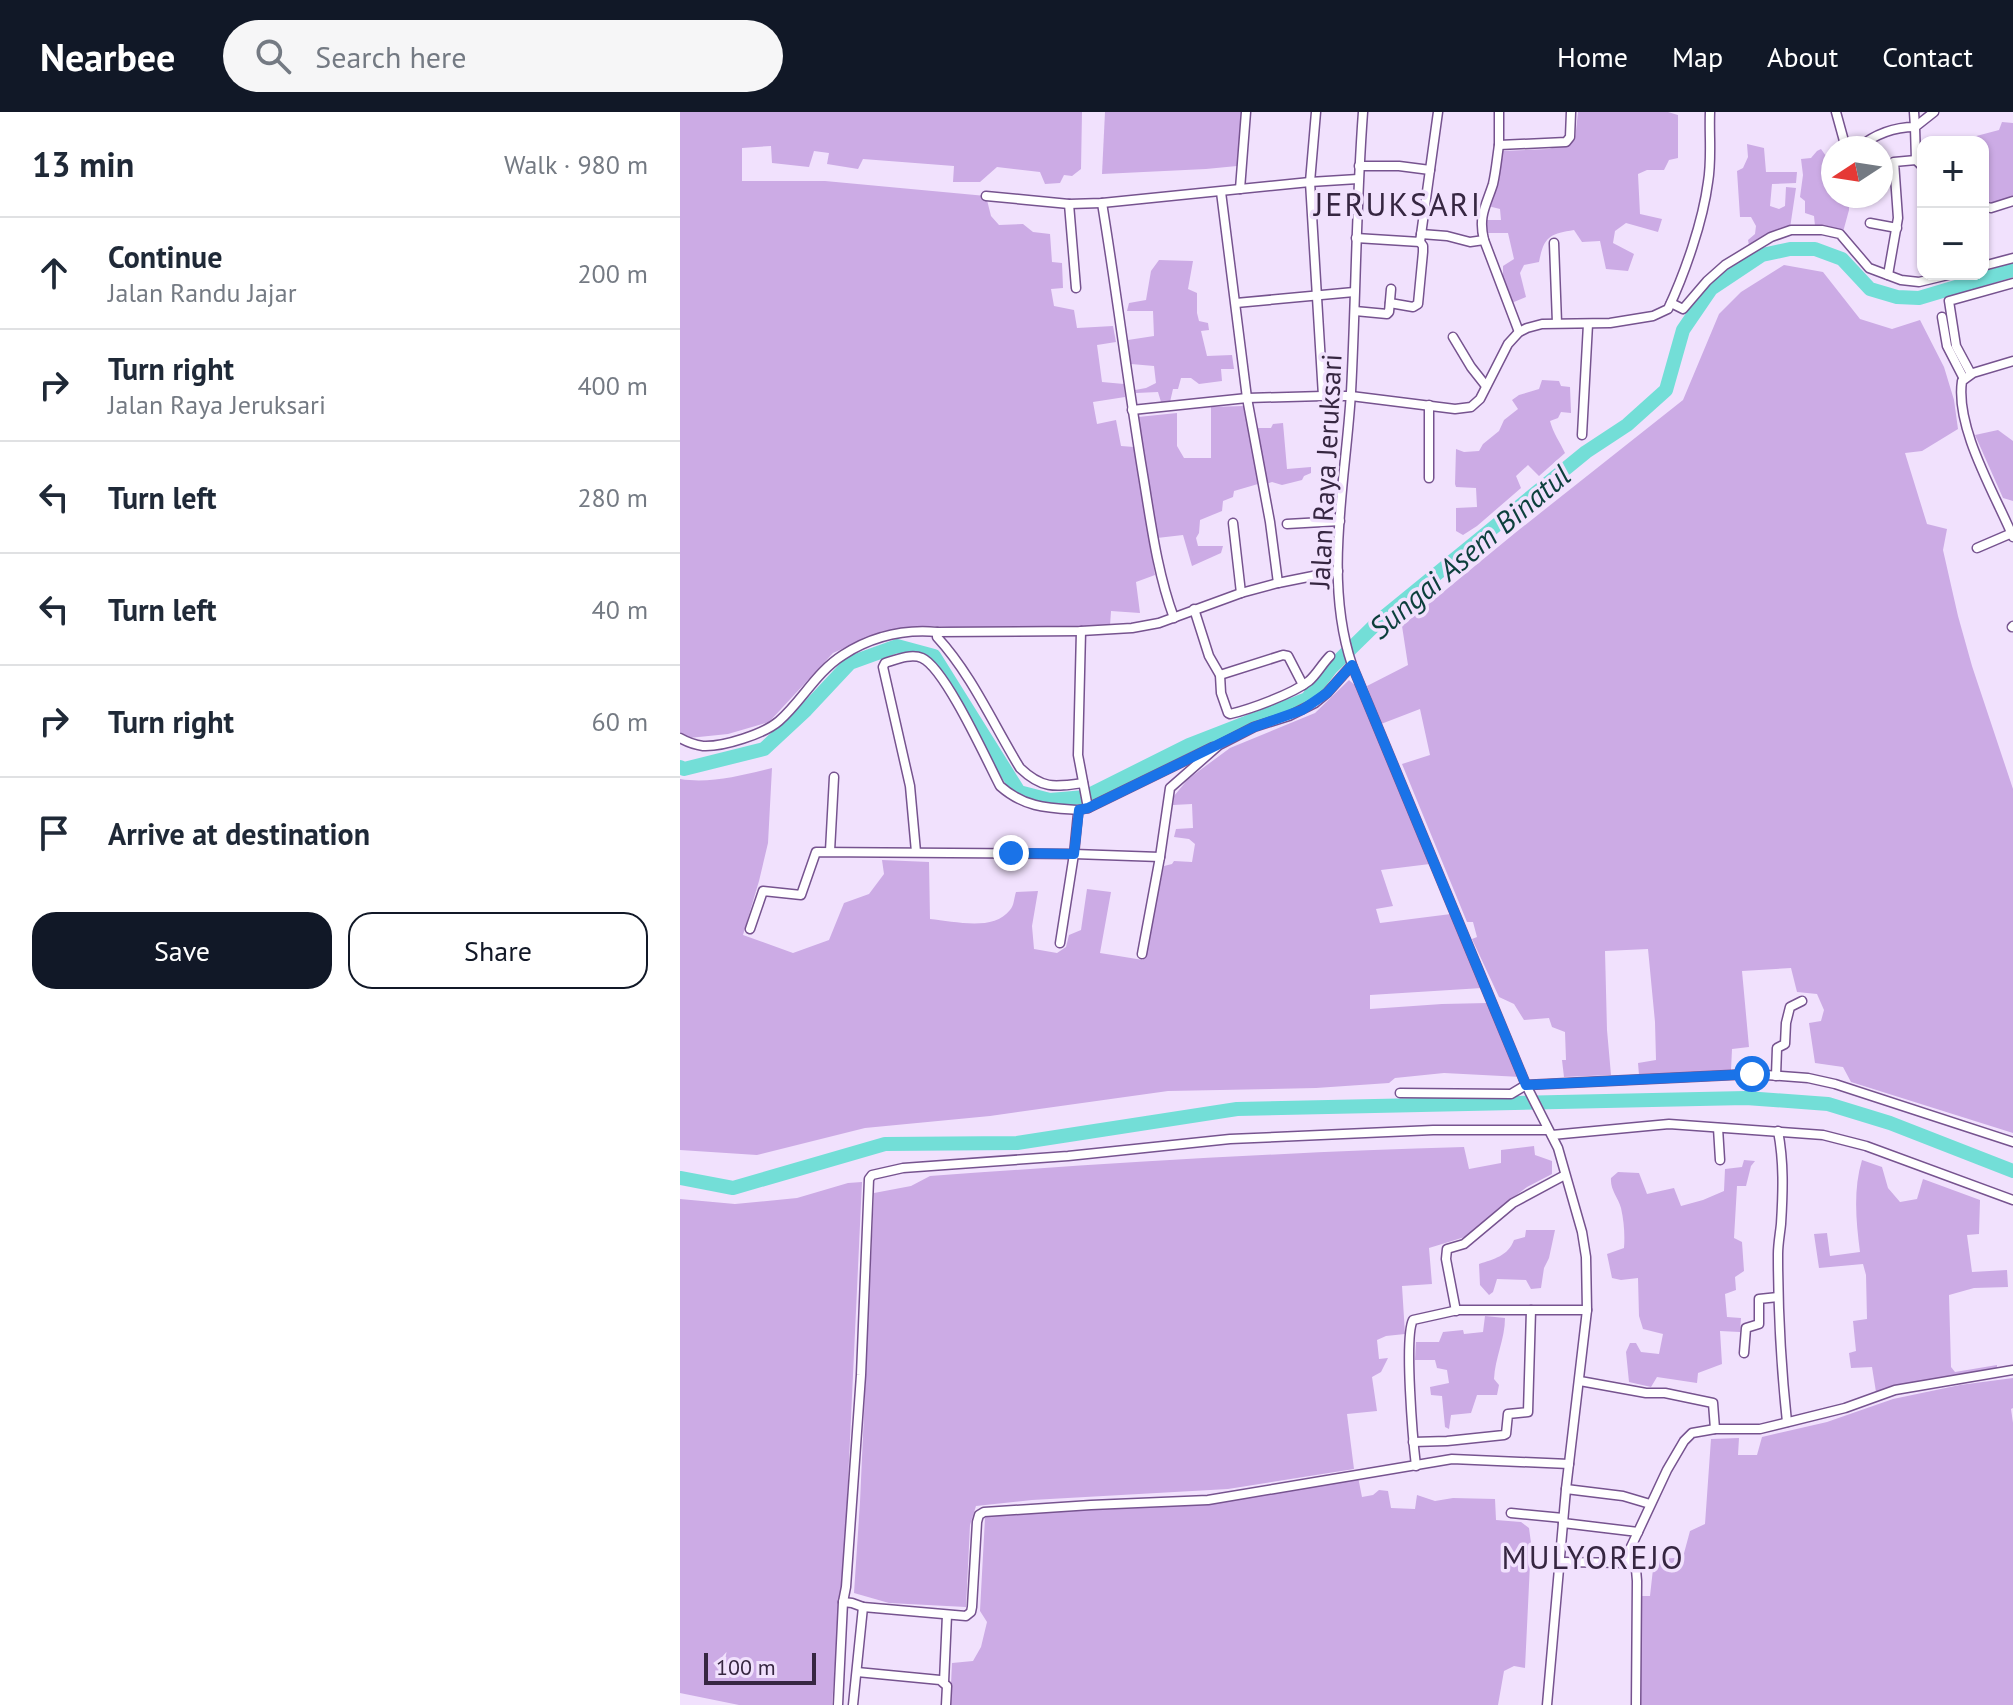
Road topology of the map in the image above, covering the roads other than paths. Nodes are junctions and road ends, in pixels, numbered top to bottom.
1 (1246, 112) edge
2 (1316, 112) edge
3 (1363, 112) edge
4 (1438, 112) edge
5 (1499, 112) edge
6 (1571, 112) edge
7 (1710, 112) edge
8 (1836, 112) edge
9 (1934, 112) edge
10 (1915, 119) edge
11 (1843, 136) edge
12 (1877, 136) edge
13 (1499, 145) junction
14 (1916, 160) joint
15 (1359, 166) junction
16 (1430, 170) junction
17 (1358, 179) junction
18 (1310, 182) junction
19 (1240, 189) junction
20 (1221, 192) junction
21 (986, 196) dead end
22 (2013, 201) edge
23 (1102, 203) junction
24 (1069, 204) junction
25 (1989, 207) edge
26 (1870, 223) dead end
27 (1897, 228) junction
28 (1356, 238) junction
29 (1420, 238) junction
30 (1484, 240) junction
31 (1554, 243) dead end
32 (2013, 258) edge
33 (1989, 264) edge
34 (1888, 275) junction
35 (1927, 280) edge
36 (2013, 283) edge
37 (1076, 288) dead end
38 (1391, 289) dead end
39 (1354, 292) junction
40 (1317, 295) junction
41 (1236, 303) junction
42 (1390, 303) junction
43 (1671, 303) junction
44 (1355, 311) junction
45 (1942, 317) dead end
46 (1557, 323) junction
47 (1588, 324) junction
48 (1519, 332) junction
49 (1453, 337) dead end
50 (2013, 361) edge
51 (1972, 374) junction
52 (1486, 386) junction
53 (1323, 396) junction
54 (1351, 396) junction
55 (1247, 398) junction
56 (1429, 405) junction
57 (1132, 410) junction
58 (1582, 435) dead end
59 (1429, 478) dead end
60 (1340, 521) junction
61 (1233, 523) dead end
62 (1287, 524) dead end
63 (2012, 535) edge
64 (1977, 548) dead end
65 (1338, 571) junction
66 (1278, 583) junction
67 (1241, 593) junction
68 (1194, 609) junction
69 (1174, 618) junction
70 (1081, 631) junction
71 (937, 632) junction
72 (1330, 656) dead end
73 (1351, 663) junction
74 (1220, 675) junction
75 (1303, 685) junction
76 (680, 738) edge
77 (1219, 745) junction
78 (834, 777) dead end
79 (1083, 784) junction
80 (1085, 807) junction
81 (830, 851) junction
82 (916, 852) junction
83 (1074, 854) junction
84 (1160, 857) junction
85 (750, 929) dead end
86 (1060, 943) dead end
87 (1142, 954) dead end
88 (1802, 1001) dead end
89 (1776, 1071) junction
90 (1528, 1086) junction
91 (1400, 1093) dead end
92 (1718, 1128) junction
93 (1549, 1130) junction
94 (1778, 1131) junction
95 (2013, 1142) edge
96 (1720, 1160) dead end
97 (1565, 1175) junction
98 (2013, 1200) edge
99 (1778, 1297) junction
100 (1531, 1310) junction
101 (1587, 1310) junction
102 (1456, 1311) junction
103 (1744, 1353) dead end
104 (2013, 1370) edge
105 (1580, 1381) junction
106 (1787, 1422) junction
107 (1715, 1429) junction
108 (1413, 1442) junction
109 (1569, 1464) junction
110 (1416, 1466) junction
111 (1566, 1489) junction
112 (1650, 1504) junction
113 (1511, 1513) dead end
114 (1563, 1520) junction
115 (1638, 1532) junction
116 (1560, 1562) junction
117 (1633, 1563) junction
118 (854, 1604) junction
119 (947, 1615) junction
120 (857, 1672) junction
121 (944, 1682) junction
122 (838, 1705) edge
123 (853, 1705) edge
124 (946, 1705) edge
125 (1547, 1705) edge
126 (1636, 1705) edge

1 - 19 street
2 - 18 street
3 - 15 street, Jalan Raya Jeruksari
4 - 16 street
5 - 13 street
6 - 13 street
7 - 43 street
8 - 11 street
9 - 10 street
10 - 12 street
10 - 14 street
13 - 30 street
14 - 27 street
15 - 16 street
15 - 17 street, Jalan Raya Jeruksari
16 - 29 street
17 - 18 street
17 - 28 street, Jalan Raya Jeruksari
18 - 19 street
18 - 40 street
19 - 20 street
20 - 23 street
20 - 41 street
21 - 24 street
22 - 25 street
23 - 24 street
23 - 57 street
24 - 37 street
26 - 27 street
27 - 34 street
28 - 29 street
28 - 39 street, Jalan Raya Jeruksari
29 - 30 street
29 - 42 street
30 - 48 street
31 - 46 street
32 - 33 street
34 - 35 street
34 - 43 street
36 - 51 street
38 - 42 street
39 - 40 street
39 - 44 street, Jalan Raya Jeruksari
40 - 41 street
40 - 53 street
41 - 55 street
42 - 44 street
43 - 47 street
44 - 54 street, Jalan Raya Jeruksari
45 - 51 street
46 - 47 street
46 - 48 street
47 - 58 street
48 - 52 street
49 - 52 street
50 - 51 street
51 - 63 street
52 - 56 street
53 - 54 street
53 - 55 street
54 - 56 street
54 - 60 street, Jalan Raya Jeruksari
55 - 57 street
55 - 66 street
56 - 59 street
57 - 69 street
60 - 62 street
60 - 65 street, Jalan Raya Jeruksari
61 - 67 street
63 - 64 street
65 - 66 street
65 - 73 street, Jalan Raya Jeruksari
66 - 67 street
67 - 68 street
68 - 69 street
68 - 74 street
69 - 70 street
70 - 71 street
70 - 79 street
71 - 76 street
71 - 79 street
72 - 75 street
73 - 77 street
73 - 90 street, Jalan Raya Jeruksari
74 - 75 street
74 - 75 street
77 - 80 street
77 - 84 street
78 - 81 street
79 - 80 street
80 - 82 street
80 - 83 street
81 - 82 street
81 - 85 street
82 - 83 street
83 - 84 street
83 - 86 street
84 - 87 street
88 - 89 street
89 - 90 street
89 - 95 street
90 - 91 street
90 - 93 street, Jalan Raya Jeruksari
92 - 93 street
92 - 94 street
92 - 96 street
93 - 97 street, Jalan Raya Jeruksari
93 - 118 street
94 - 98 street
94 - 99 street
97 - 101 street, Jalan Raya Jeruksari
97 - 102 street
99 - 103 street
99 - 106 street
100 - 101 street
100 - 102 street
100 - 108 street
101 - 105 street, Jalan Raya Jeruksari
102 - 108 street
104 - 106 street
105 - 107 street
105 - 109 street, Jalan Raya Jeruksari
106 - 107 street
107 - 112 street
108 - 110 street
109 - 110 street
109 - 111 street, Jalan Raya Jeruksari
110 - 119 street
111 - 112 street
111 - 114 street, Jalan Raya Jeruksari
112 - 115 street
113 - 114 street
114 - 115 street
114 - 116 street, Jalan Raya Jeruksari
115 - 117 street
116 - 117 street
116 - 125 street, Jalan Raya Jeruksari
117 - 126 street
118 - 119 street
118 - 120 street
118 - 122 street
119 - 121 street
120 - 121 street
120 - 123 street
121 - 124 street

